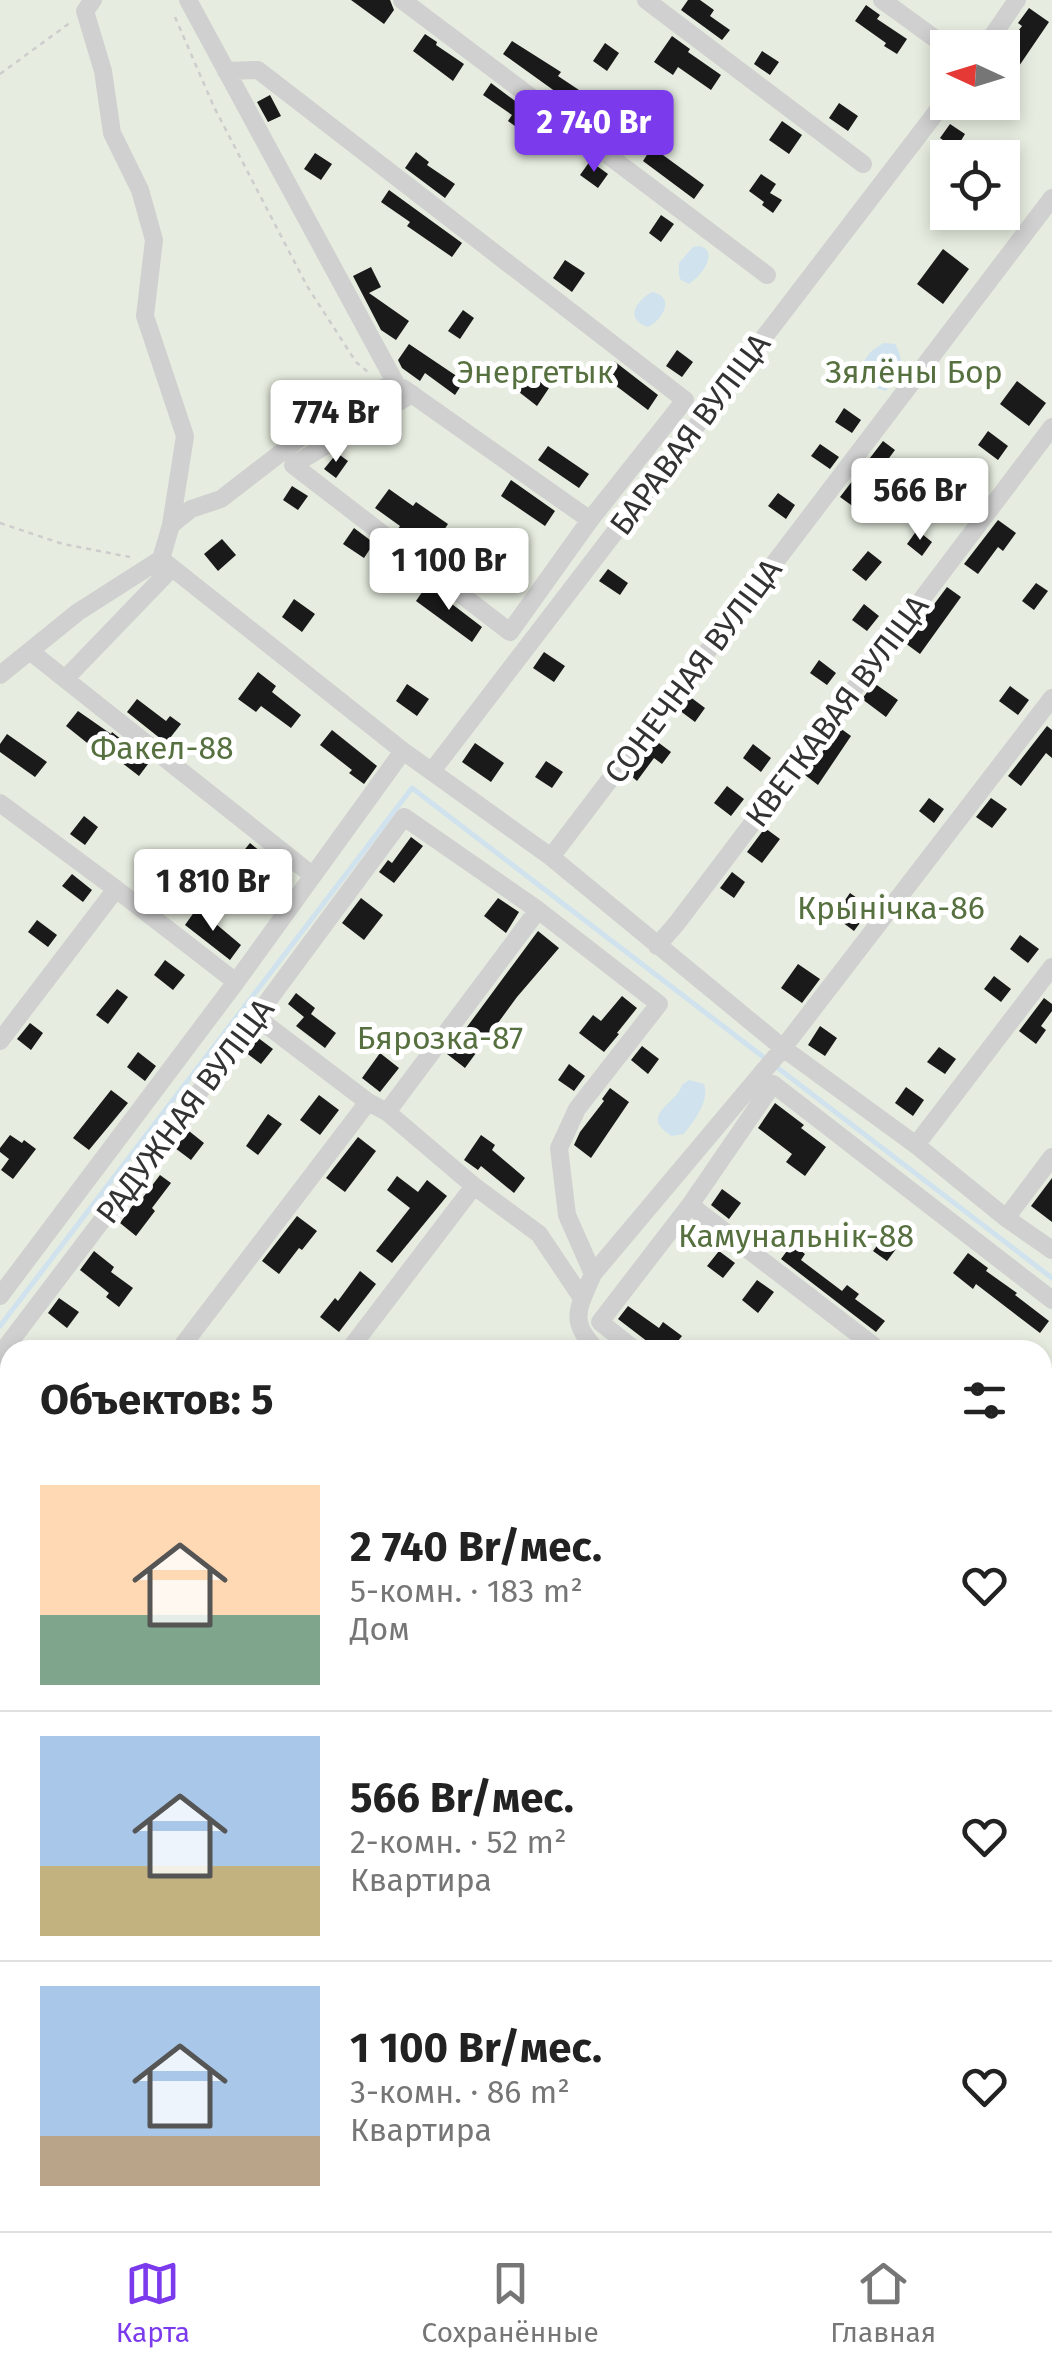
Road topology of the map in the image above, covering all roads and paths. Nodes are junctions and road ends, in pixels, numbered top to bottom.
1 (402, 0) edge
2 (646, 0) edge
3 (882, 0) edge
4 (1017, 0) edge
5 (180, 3) edge
6 (89, 6) edge
7 (996, 30) edge
8 (930, 35) edge
9 (226, 71) junction
10 (0, 74) edge
11 (930, 120) edge
12 (863, 164) dead end
13 (1052, 198) edge
14 (767, 275) dead end
15 (390, 384) junction
16 (412, 394) junction
17 (1052, 427) edge
18 (590, 520) junction
19 (0, 523) edge
20 (171, 525) junction
21 (166, 564) junction
22 (31, 652) junction
23 (0, 675) edge
24 (65, 679) junction
25 (1052, 698) edge
26 (403, 751) junction
27 (432, 772) junction
28 (0, 803) edge
29 (551, 858) junction
30 (312, 874) junction
31 (116, 888) junction
32 (538, 910) junction
33 (658, 946) junction
34 (1052, 967) edge
35 (236, 982) junction
36 (256, 1017) junction
37 (0, 1041) edge
38 (783, 1048) junction
39 (769, 1076) junction
40 (368, 1102) junction
41 (386, 1112) junction
42 (916, 1145) junction
43 (1052, 1157) edge
44 (474, 1186) junction
45 (690, 1205) junction
46 (1006, 1218) junction
47 (1052, 1250) edge
48 (593, 1274) junction
49 (0, 1296) edge
50 (582, 1298) junction
51 (1052, 1300) edge
52 (11, 1340) edge
53 (186, 1340) edge
54 (358, 1340) edge
55 (587, 1340) edge
56 (622, 1340) edge
57 (867, 1340) edge

1 - 14 street
2 - 12 street
3 - 8 street
4 - 7 street
5 - 9 street
5 - 15 path
6 - 10 path
6 - 20 street
9 - 15 street
9 - 18 street
11 - 27 street, БАРАВАЯ ВУЛІЦА
13 - 29 street, СОНЕЧНАЯ ВУЛІЦА
15 - 16 street
15 - 20 street
16 - 18 street
16 - 18 street
17 - 33 street, КВЕТКАВАЯ ВУЛІЦА
19 - 21 path
20 - 21 street
21 - 22 street
21 - 24 street
21 - 26 street
22 - 23 street
22 - 24 street
24 - 30 street
25 - 38 street
26 - 27 street
26 - 30 street
27 - 29 street
28 - 31 street
29 - 33 street
30 - 35 street
31 - 35 street
31 - 37 street
32 - 36 street, РАДУЖНАЯ ВУЛІЦА
32 - 41 street
32 - 48 street
33 - 38 street
34 - 42 street
35 - 49 street
36 - 40 street
36 - 52 street, РАДУЖНАЯ ВУЛІЦА
38 - 39 street
38 - 42 street
39 - 45 street
39 - 48 street
39 - 51 street
40 - 41 street
40 - 53 street
41 - 44 street
42 - 46 street
43 - 46 street
44 - 50 street
44 - 54 street
45 - 56 street
45 - 57 street
46 - 47 street
48 - 50 street
50 - 55 street

